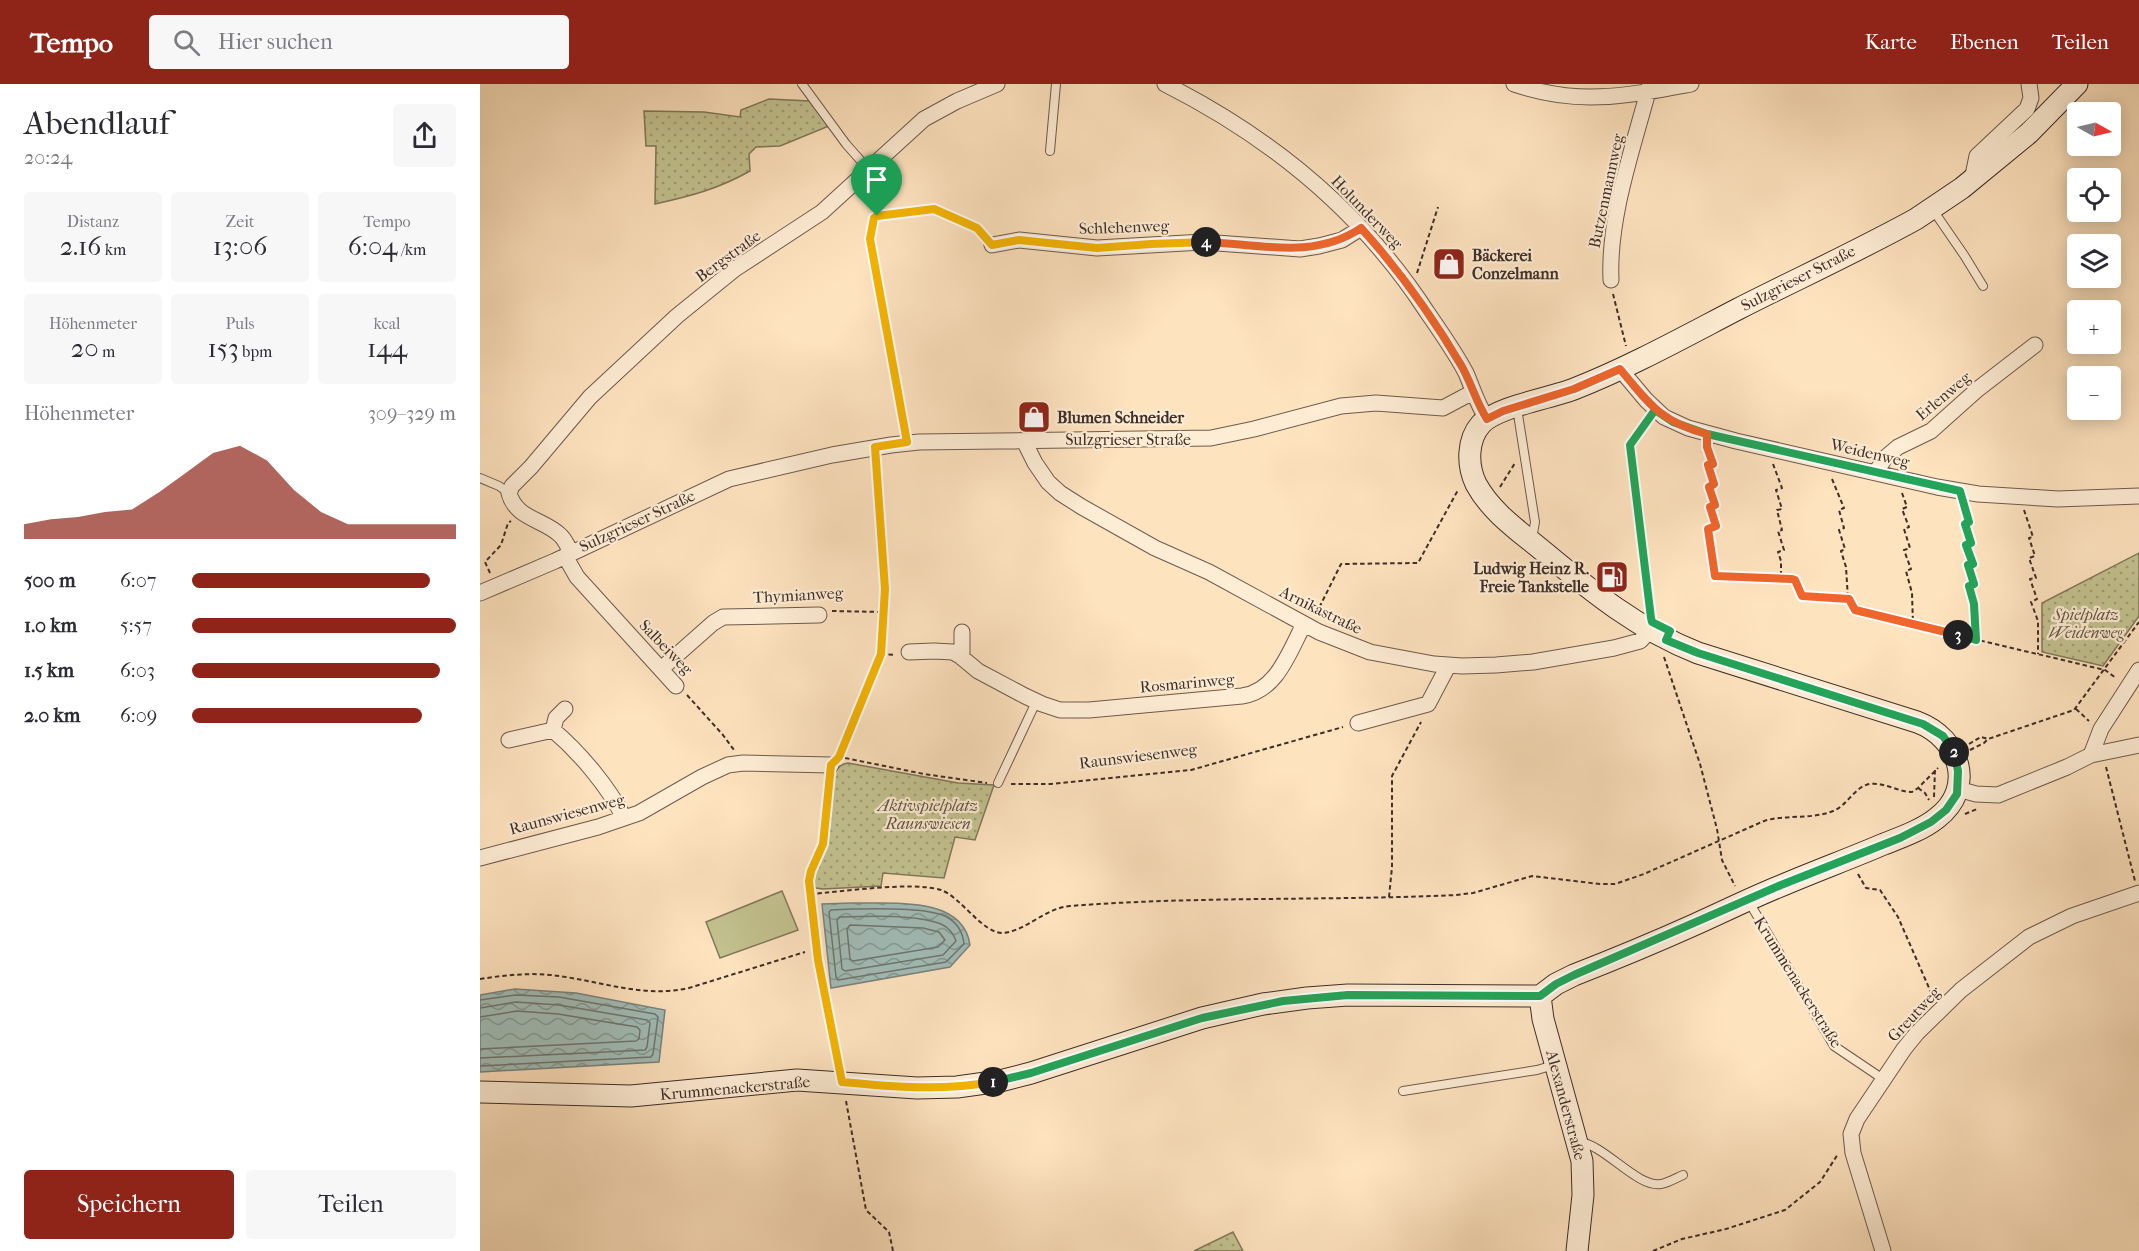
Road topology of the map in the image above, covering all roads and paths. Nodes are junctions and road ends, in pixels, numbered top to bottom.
1 (802, 84) edge
2 (997, 84) edge
3 (1056, 84) edge
4 (1165, 84) edge
5 (1514, 84) edge
6 (1691, 84) edge
7 (2029, 84) edge
8 (2077, 84) edge
9 (1649, 88) edge
10 (1050, 151) dead end
11 (867, 172) junction
12 (1972, 180) junction
13 (1438, 207) dead end
14 (1932, 209) junction
15 (877, 216) junction
16 (1361, 228) junction
17 (992, 245) joint
18 (1420, 264) dead end
19 (1611, 280) joint
20 (1983, 286) dead end
21 (1624, 342) dead end
22 (2035, 345) dead end
23 (1620, 369) junction
24 (1473, 392) junction
25 (1517, 407) junction
26 (1655, 410) junction
27 (1487, 419) junction
28 (1707, 434) junction
29 (1024, 441) junction
30 (907, 442) junction
31 (875, 447) junction
32 (1524, 448) junction
33 (1770, 449) junction
34 (1832, 463) junction
35 (1470, 468) junction
36 (1876, 471) junction
37 (1899, 477) junction
38 (480, 478) edge
39 (1960, 491) junction
40 (509, 493) junction
41 (2139, 496) edge
42 (2024, 498) junction
43 (1490, 505) junction
44 (522, 513) junction
45 (1531, 541) junction
46 (568, 555) junction
47 (488, 569) dead end
48 (1781, 578) junction
49 (480, 593) edge
50 (1848, 599) junction
51 (883, 612) junction
52 (819, 615) joint
53 (2139, 622) edge
54 (1650, 624) junction
55 (1306, 625) junction
56 (1913, 625) junction
57 (962, 632) dead end
58 (1976, 640) junction
59 (909, 652) dead end
60 (1663, 654) dead end
61 (2038, 654) junction
62 (962, 658) junction
63 (1448, 666) junction
64 (661, 669) junction
65 (2105, 670) junction
66 (2139, 670) edge
67 (676, 686) joint
68 (1036, 702) junction
69 (1428, 704) junction
70 (565, 709) dead end
71 (2076, 709) junction
72 (1358, 723) joint
73 (2101, 729) junction
74 (553, 730) junction
75 (1988, 739) junction
76 (509, 740) dead end
77 (2139, 745) edge
78 (2097, 754) junction
79 (835, 761) junction
80 (743, 763) junction
81 (1952, 767) junction
82 (998, 783) junction
83 (1918, 788) junction
84 (1933, 793) dead end
85 (1929, 800) dead end
86 (1980, 808) dead end
87 (1960, 816) dead end
88 (624, 818) junction
89 (1719, 840) junction
90 (480, 858) edge
91 (1850, 858) junction
92 (2137, 888) edge
93 (810, 894) junction
94 (1389, 897) junction
95 (1744, 901) junction
96 (816, 949) junction
97 (480, 979) edge
98 (1540, 996) junction
99 (1939, 1010) junction
100 (1555, 1064) junction
101 (1883, 1079) junction
102 (842, 1082) junction
103 (1403, 1091) dead end
104 (480, 1092) edge
105 (1851, 1134) junction
106 (1578, 1142) junction
107 (1683, 1175) dead end
108 (893, 1251) edge
109 (1577, 1251) edge
110 (1653, 1251) edge
111 (1883, 1251) edge

1 - 11 lane
2 - 11 street, Bergstraße
3 - 10 lane
4 - 16 street, Holunderweg
5 - 9 street
6 - 9 street
7 - 12 street
8 - 12 main road, Sulzgrieser Straße
9 - 19 street, Butzenmannweg
11 - 15 path
11 - 40 street, Bergstraße
12 - 14 main road, Sulzgrieser Straße
13 - 18 path
14 - 20 lane
14 - 23 main road, Sulzgrieser Straße
15 - 17 path
15 - 30 path
16 - 17 street, Schlehenweg
16 - 24 street, Holunderweg
19 - 21 path
22 - 36 street, Erlenweg
23 - 25 main road, Sulzgrieser Straße
23 - 26 street, Weidenweg
24 - 27 street, Holunderweg
24 - 29 street, Sulzgrieser Straße
25 - 27 main road, Sulzgrieser Straße
25 - 32 lane
26 - 28 street, Weidenweg
26 - 54 path
27 - 35 main road
28 - 33 street, Weidenweg
28 - 48 path
29 - 30 street, Sulzgrieser Straße
29 - 55 street, Arnikastraße
30 - 31 street, Sulzgrieser Straße
31 - 46 street, Sulzgrieser Straße
31 - 51 path
32 - 43 path
32 - 45 lane
33 - 34 street, Weidenweg
33 - 48 path
34 - 36 street, Weidenweg
34 - 50 path
35 - 43 main road
35 - 55 path
36 - 37 street, Weidenweg
37 - 39 street, Weidenweg
37 - 56 path
38 - 40 lane
39 - 42 street, Weidenweg
39 - 58 path
40 - 44 street
41 - 42 street, Weidenweg
42 - 61 path
43 - 45 main road
44 - 46 street
44 - 47 path
45 - 54 main road
46 - 49 street, Sulzgrieser Straße
46 - 64 street, Salbeiweg
48 - 50 path
50 - 56 path
51 - 52 path, Thymianweg
51 - 79 path
52 - 64 street, Thymianweg
53 - 65 path
54 - 63 street, Arnikastraße
54 - 81 main road
55 - 63 street, Arnikastraße
55 - 68 street, Rosmarinweg
56 - 58 path
57 - 62 street
58 - 61 path
59 - 62 street, Rosmarinweg
60 - 89 path
61 - 65 path
62 - 68 street, Rosmarinweg
63 - 69 street
64 - 67 street, Salbeiweg
65 - 71 path
66 - 73 street
67 - 80 path, Salbeiweg
68 - 82 lane
69 - 72 street
69 - 94 path
70 - 74 street
71 - 73 path
71 - 75 path
72 - 82 path, Raunswiesenweg
73 - 78 street
74 - 76 street
74 - 88 street
75 - 81 path
75 - 81 path
77 - 78 street
78 - 81 street
78 - 92 path
79 - 80 street, Raunswiesenweg
79 - 82 path, Raunswiesenweg
79 - 93 path
80 - 88 street, Raunswiesenweg
81 - 83 path
81 - 84 path
81 - 91 main road, Krummenackerstraße
83 - 85 path
83 - 89 path
86 - 87 path
88 - 90 street, Raunswiesenweg
89 - 94 path
89 - 95 path
91 - 95 main road, Krummenackerstraße
91 - 99 path
92 - 99 street, Greutweg
93 - 94 path
93 - 96 path
95 - 98 main road, Krummenackerstraße
95 - 101 lane, Krummenackerstraße
96 - 97 path
96 - 102 lane
98 - 100 main road, Alexanderstraße
98 - 102 main road, Krummenackerstraße
99 - 101 street, Greutweg
100 - 103 lane
100 - 106 main road, Alexanderstraße
101 - 105 street, Greutweg
102 - 104 main road, Krummenackerstraße
102 - 108 path
105 - 110 path
105 - 111 street
106 - 107 lane
106 - 109 main road, Alexanderstraße

